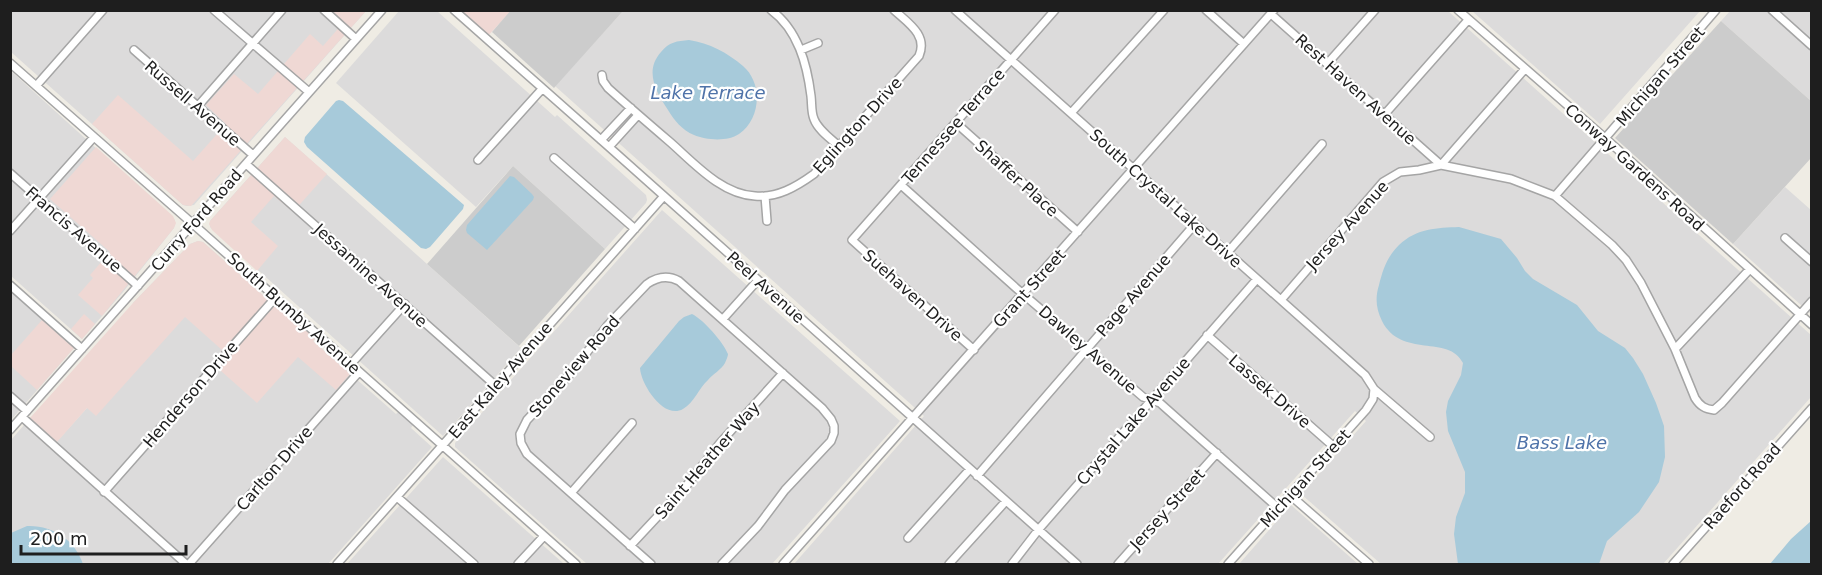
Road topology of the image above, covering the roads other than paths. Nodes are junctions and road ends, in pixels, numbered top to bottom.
1 (103, 10) edge
2 (214, 10) edge
3 (282, 10) edge
4 (324, 10) edge
5 (382, 10) edge
6 (454, 10) edge
7 (771, 10) edge
8 (894, 10) edge
9 (955, 10) edge
10 (1055, 10) edge
11 (1164, 10) edge
12 (1206, 10) edge
13 (1375, 10) edge
14 (1458, 10) edge
15 (1716, 10) edge
16 (1772, 10) edge
17 (1272, 12) edge
18 (1468, 20) junction
19 (356, 39) junction
20 (818, 43) dead end
21 (253, 44) junction
22 (1244, 44) junction
23 (1812, 46) edge
24 (134, 50) dead end
25 (801, 50) junction
26 (1011, 61) junction
27 (10, 63) edge
28 (1327, 64) junction
29 (1524, 70) junction
30 (602, 75) dead end
31 (36, 86) junction
32 (542, 89) junction
33 (309, 92) junction
34 (198, 106) junction
35 (631, 108) junction
36 (1071, 113) junction
37 (638, 115) junction
38 (1384, 115) junction
39 (956, 123) junction
40 (94, 137) junction
41 (1605, 138) junction
42 (602, 140) junction
43 (1322, 144) dead end
44 (609, 147) junction
45 (839, 147) junction
46 (253, 156) junction
47 (554, 158) dead end
48 (478, 160) dead end
49 (246, 164) junction
50 (1441, 165) junction
51 (1134, 169) junction
52 (10, 173) edge
53 (901, 185) junction
54 (664, 196) junction
55 (765, 196) junction
56 (1555, 196) junction
57 (40, 198) junction
58 (767, 220) dead end
59 (193, 224) junction
60 (1195, 224) junction
61 (634, 229) junction
62 (10, 231) edge
63 (1078, 232) junction
64 (1785, 238) dead end
65 (852, 240) joint
66 (1227, 253) junction
67 (1812, 262) edge
68 (1749, 270) junction
69 (1257, 279) junction
70 (758, 280) junction
71 (10, 285) edge
72 (138, 286) junction
73 (1023, 293) junction
74 (276, 297) junction
75 (1281, 300) junction
76 (1812, 301) edge
77 (405, 304) junction
78 (1800, 314) junction
79 (723, 320) junction
80 (1812, 325) edge
81 (1207, 335) junction
82 (82, 348) junction
83 (1087, 348) junction
84 (974, 350) junction
85 (1675, 350) junction
86 (351, 364) junction
87 (359, 372) junction
88 (783, 373) junction
89 (496, 386) junction
90 (1374, 389) junction
91 (10, 396) edge
92 (1151, 400) junction
93 (1812, 408) edge
94 (25, 414) junction
95 (913, 418) junction
96 (632, 423) dead end
97 (10, 430) edge
98 (1430, 436) dead end
99 (443, 446) junction
100 (1333, 446) junction
101 (1217, 453) junction
102 (970, 469) junction
103 (977, 476) junction
104 (104, 492) junction
105 (571, 493) junction
106 (1290, 495) junction
107 (397, 497) junction
108 (1006, 501) junction
109 (1278, 508) junction
110 (1039, 529) junction
111 (544, 536) junction
112 (908, 538) dead end
113 (630, 546) junction
114 (187, 564) edge
115 (337, 564) edge
116 (474, 564) edge
117 (518, 564) edge
118 (576, 564) edge
119 (651, 564) edge
120 (722, 564) edge
121 (783, 564) edge
122 (949, 564) edge
123 (1012, 564) edge
124 (1077, 564) edge
125 (1118, 564) edge
126 (1228, 564) edge
127 (1369, 564) edge
128 (1673, 564) edge

1 - 31 street
2 - 21 street
3 - 21 street
4 - 19 street
5 - 19 street, Curry Ford Road
6 - 32 street, Peel Avenue
7 - 25 street
8 - 45 street, Eglington Drive
9 - 26 street, South Crystal Lake Drive
10 - 26 street, Tennessee Terrace
11 - 36 street
12 - 22 street
13 - 28 street
14 - 18 street, Conway Gardens Road
15 - 41 street, Michigan Street
16 - 23 street
17 - 22 street, Grant Street
17 - 28 street, Rest Haven Avenue
18 - 29 street, Conway Gardens Road
18 - 38 street
19 - 33 street, Curry Ford Road
20 - 25 street
21 - 33 street
21 - 34 street
22 - 51 street, Grant Street
24 - 34 street, Russell Avenue
25 - 45 street
26 - 36 street, South Crystal Lake Drive
26 - 39 street, Tennessee Terrace
27 - 31 street, South Bumby Avenue
28 - 38 street, Rest Haven Avenue
29 - 41 street, Conway Gardens Road
29 - 50 street
30 - 35 street
31 - 40 street, South Bumby Avenue
32 - 42 street, Peel Avenue
32 - 48 street
33 - 46 street, Curry Ford Road
34 - 46 street, Russell Avenue
35 - 37 street
35 - 42 street
36 - 51 street, South Crystal Lake Drive
37 - 44 street
37 - 55 street
38 - 50 street, Rest Haven Avenue
39 - 53 street, Tennessee Terrace
39 - 63 street, Shaffer Place
40 - 57 street
40 - 59 street, South Bumby Avenue
41 - 56 street, Michigan Street
41 - 68 street, Conway Gardens Road
42 - 44 street, Peel Avenue
43 - 66 street
44 - 54 street, Peel Avenue
45 - 55 street, Eglington Drive
46 - 49 street, Curry Ford Road
47 - 61 street
49 - 59 street, Curry Ford Road
49 - 77 street, Jessamine Avenue
50 - 56 street
50 - 75 street, Jersey Avenue
51 - 60 street, South Crystal Lake Drive
51 - 63 street, Grant Street
52 - 57 street, Francis Avenue
53 - 65 street, Tennessee Terrace
53 - 73 street, Dawley Avenue
54 - 61 street, East Kaley Avenue
54 - 70 street, Peel Avenue
55 - 58 street
56 - 85 street
57 - 62 street
57 - 72 street, Francis Avenue
59 - 72 street, Curry Ford Road
59 - 74 street, South Bumby Avenue
60 - 66 street, South Crystal Lake Drive
60 - 83 street, Page Avenue
61 - 89 street, East Kaley Avenue
63 - 73 street, Grant Street
64 - 67 street
65 - 84 street, Suehaven Drive
66 - 69 street, South Crystal Lake Drive
68 - 78 street, Conway Gardens Road
68 - 85 street
69 - 75 street, South Crystal Lake Drive
69 - 81 street, Crystal Lake Avenue
70 - 79 street
70 - 95 street, Peel Avenue
71 - 82 street
72 - 82 street, Curry Ford Road
73 - 83 street, Dawley Avenue
73 - 84 street, Grant Street
74 - 86 street, South Bumby Avenue
74 - 104 street, Henderson Drive
75 - 90 street, South Crystal Lake Drive
76 - 78 street
77 - 86 street
77 - 89 street, Jessamine Avenue
78 - 80 street, Conway Gardens Road
78 - 85 street
79 - 88 street, Stoneview Road
79 - 105 street, Stoneview Road
81 - 92 street, Crystal Lake Avenue
81 - 100 street, Lassek Drive
82 - 94 street, Curry Ford Road
83 - 92 street, Dawley Avenue
83 - 103 street, Page Avenue
84 - 95 street, Grant Street
86 - 87 street, South Bumby Avenue
87 - 99 street, South Bumby Avenue
87 - 114 street, Carlton Drive
88 - 113 street, Saint Heather Way
88 - 120 street, Stoneview Road
89 - 99 street, East Kaley Avenue
90 - 98 street, South Crystal Lake Drive
90 - 100 street, Michigan Street
91 - 94 street
92 - 101 street, Dawley Avenue
92 - 110 street, Crystal Lake Avenue
93 - 128 street, Raeford Road
94 - 97 street, Curry Ford Road
94 - 104 street
95 - 102 street, Peel Avenue
95 - 121 street, Grant Street
96 - 105 street
99 - 107 street, East Kaley Avenue
99 - 111 street, South Bumby Avenue
100 - 106 street, Michigan Street
101 - 109 street, Dawley Avenue
101 - 125 street, Jersey Street
102 - 103 street, Peel Avenue
102 - 112 street
103 - 108 street, Peel Avenue
104 - 114 street
105 - 113 street, Stoneview Road
106 - 109 street, Michigan Street
106 - 127 street
107 - 115 street, East Kaley Avenue
107 - 116 street
108 - 110 street, Peel Avenue
108 - 122 street
109 - 126 street, Michigan Street
110 - 123 street, Crystal Lake Avenue
110 - 124 street, Peel Avenue
111 - 117 street
111 - 118 street, South Bumby Avenue
113 - 119 street, Stoneview Road

